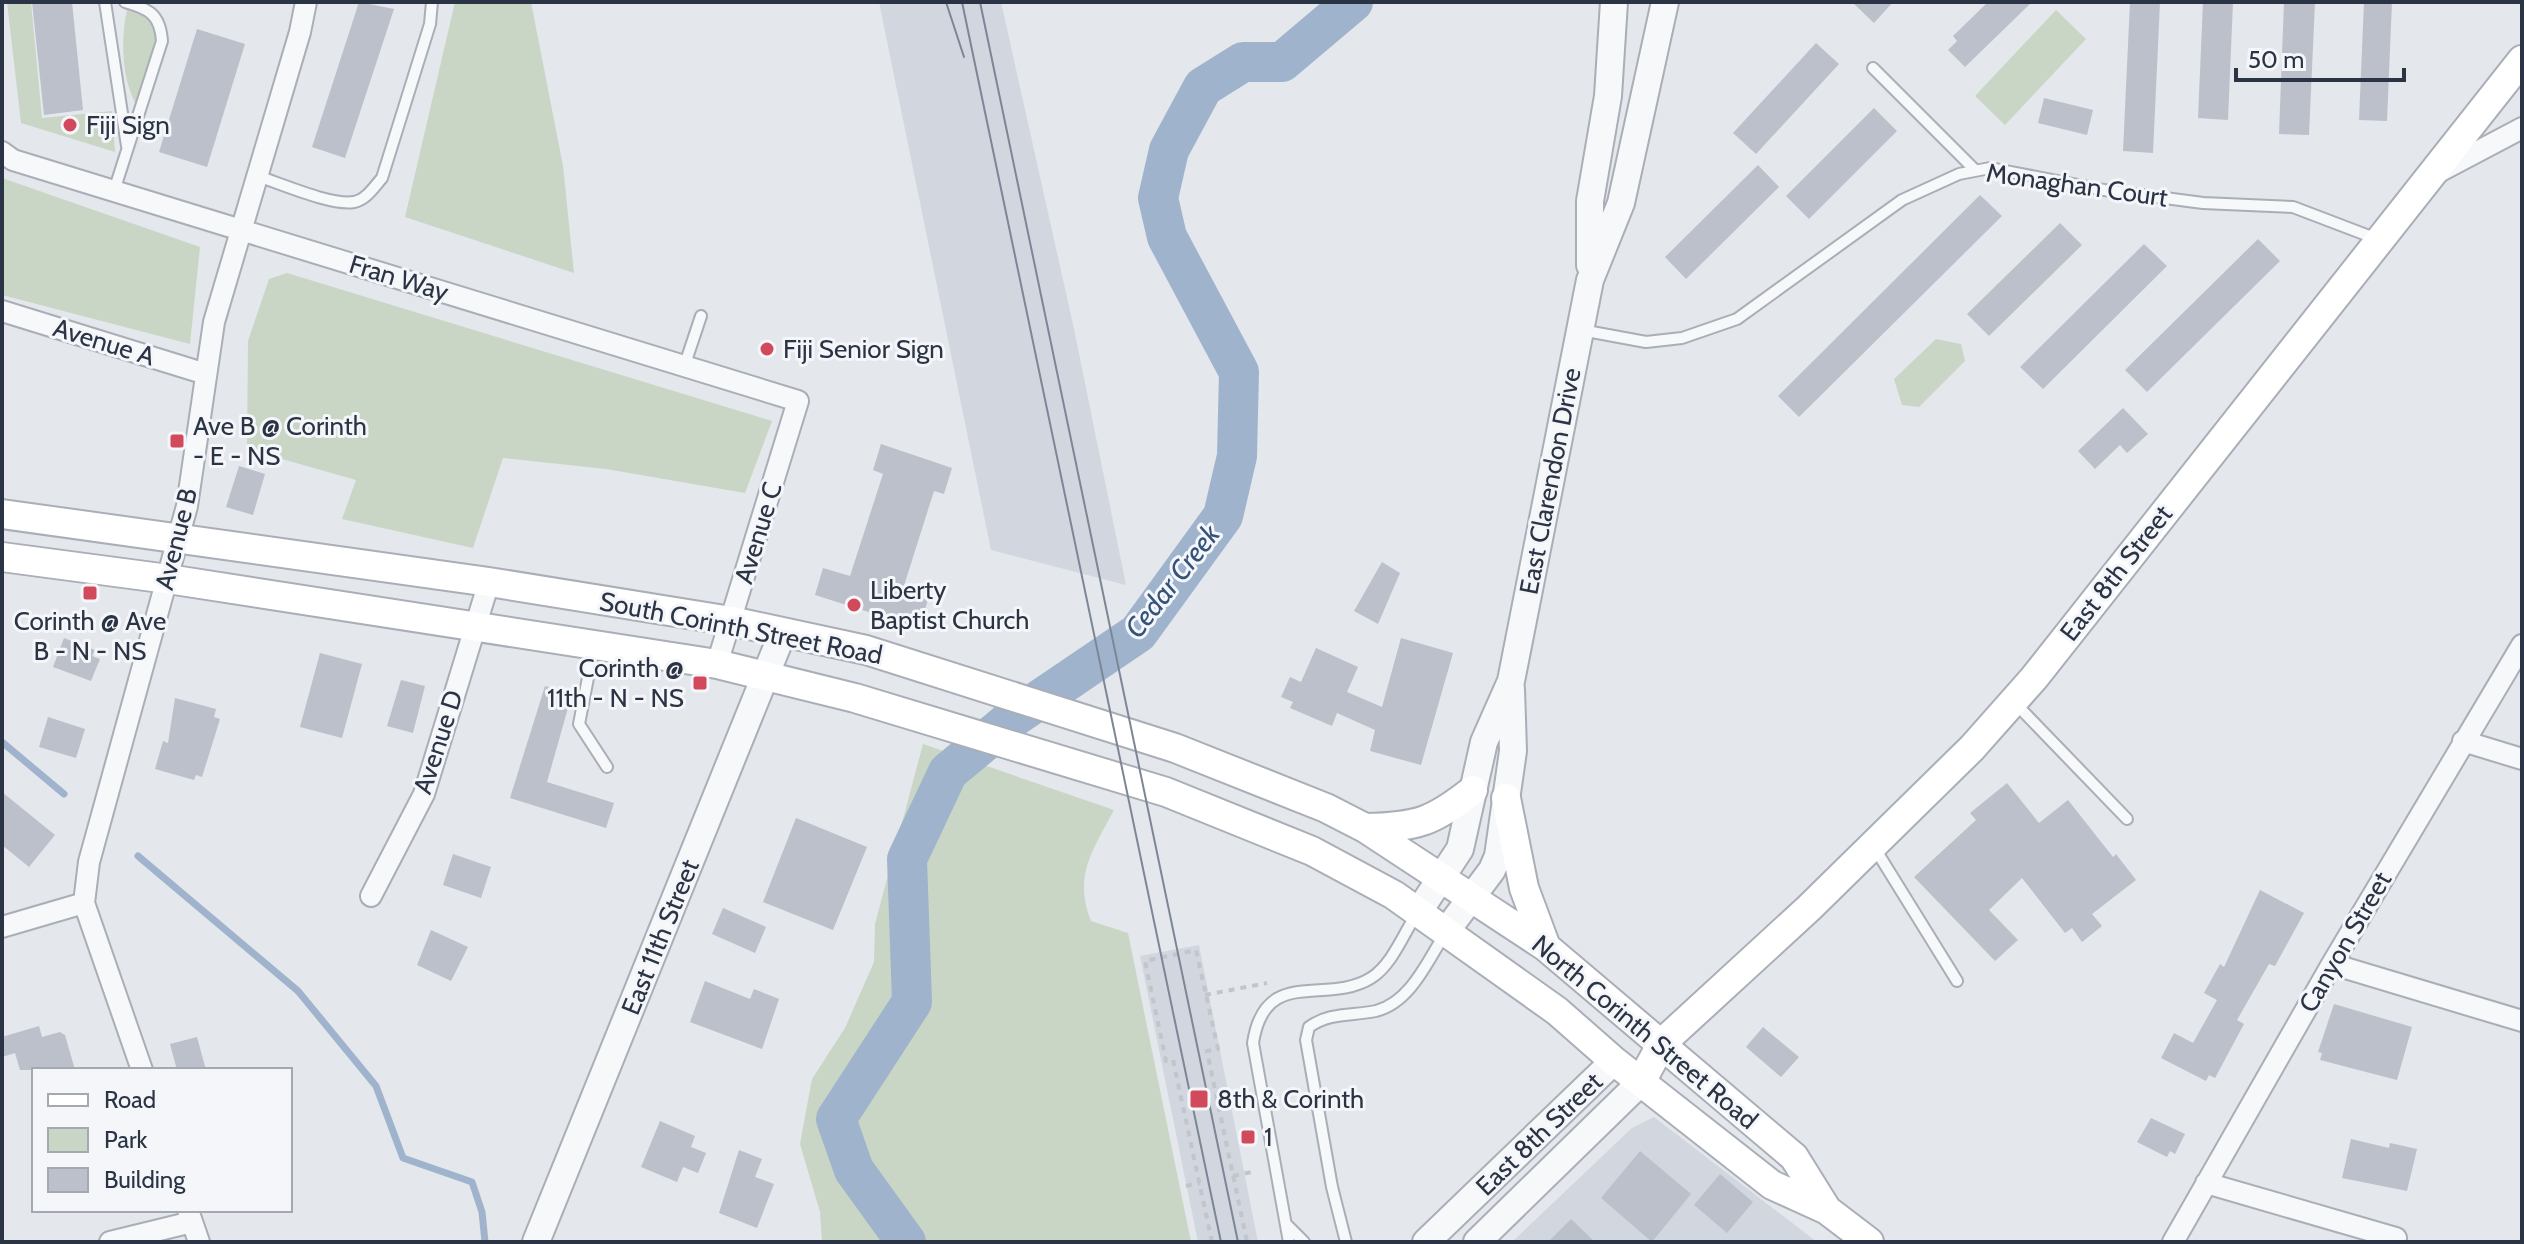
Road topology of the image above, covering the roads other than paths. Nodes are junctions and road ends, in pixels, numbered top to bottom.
1 (105, 2) edge
2 (125, 2) edge
3 (306, 2) edge
4 (432, 2) edge
5 (1614, 2) edge
6 (1665, 2) edge
7 (2522, 60) edge
8 (1873, 68) dead end
9 (2522, 128) edge
10 (127, 148) junction
11 (2, 152) edge
12 (1974, 169) junction
13 (257, 176) junction
14 (2425, 179) junction
15 (114, 191) junction
16 (241, 229) junction
17 (2377, 239) junction
18 (1590, 280) junction
19 (2, 311) edge
20 (701, 316) dead end
21 (1579, 330) junction
22 (684, 367) junction
23 (206, 374) junction
24 (798, 401) joint
25 (2, 514) edge
26 (180, 537) junction
27 (2, 557) edge
28 (168, 579) junction
29 (489, 582) junction
30 (731, 621) junction
31 (475, 626) junction
32 (783, 632) junction
33 (594, 645) junction
34 (2522, 645) edge
35 (717, 664) junction
36 (766, 676) junction
37 (1511, 681) junction
38 (2013, 702) junction
39 (2463, 741) junction
40 (2522, 759) edge
41 (607, 767) dead end
42 (1473, 790) junction
43 (1506, 798) junction
44 (2127, 819) dead end
45 (1365, 828) junction
46 (1873, 845) junction
47 (1442, 875) junction
48 (371, 896) dead end
49 (1472, 897) junction
50 (84, 903) junction
51 (1419, 911) junction
52 (2, 927) edge
53 (1447, 930) junction
54 (1546, 947) junction
55 (2332, 964) junction
56 (1957, 981) dead end
57 (2522, 1021) edge
58 (1662, 1043) junction
59 (1614, 1061) junction
60 (141, 1068) edge
61 (1641, 1082) junction
62 (2206, 1183) junction
63 (1827, 1210) junction
64 (1286, 1223) junction
65 (193, 1225) edge
66 (2396, 1238) dead end
67 (110, 1242) edge
68 (536, 1242) edge
69 (1289, 1242) edge
70 (1304, 1242) edge
71 (1346, 1242) edge
72 (1426, 1242) edge
73 (1477, 1242) edge
74 (1869, 1242) edge
75 (2173, 1242) edge

1 - 10 lane
2 - 10 lane
3 - 13 street, Avenue B
4 - 13 lane
5 - 18 street, East Clarendon Drive
6 - 18 street, East Clarendon Drive
7 - 14 main road, East 8th Street
8 - 12 lane
9 - 14 street
10 - 15 lane
11 - 15 street, Fran Way
12 - 17 lane, Monaghan Court
12 - 21 lane, Monaghan Court
13 - 16 street, Avenue B
14 - 17 main road, East 8th Street
15 - 16 street, Fran Way
16 - 22 street, Fran Way
16 - 23 street, Avenue B
17 - 38 main road, East 8th Street
18 - 21 street, East Clarendon Drive
19 - 23 street, Avenue A
20 - 22 lane
21 - 37 street, East Clarendon Drive
22 - 24 street, Fran Way
23 - 26 street, Avenue B
24 - 30 street, Avenue C
25 - 26 main road, South Corinth Street Road
26 - 28 street, Avenue B
26 - 29 main road, South Corinth Street Road
27 - 28 main road, South Corinth Street Road
28 - 31 main road, South Corinth Street Road
28 - 50 street, Avenue B
29 - 30 main road, South Corinth Street Road
29 - 31 street, Avenue D
30 - 32 main road, South Corinth Street Road
30 - 35 street, Avenue C
31 - 33 main road, South Corinth Street Road
31 - 48 street, Avenue D
32 - 36 street, East 11th Street
32 - 45 main road, South Corinth Street Road
33 - 35 main road, South Corinth Street Road
33 - 41 lane
34 - 39 street, Canyon Street
35 - 36 main road, South Corinth Street Road
36 - 51 main road, South Corinth Street Road
36 - 68 street, East 11th Street
37 - 42 street, East Clarendon Drive
37 - 43 street, East Clarendon Drive
38 - 44 lane
38 - 46 main road, East 8th Street
39 - 40 street
39 - 55 street, Canyon Street
42 - 45 main road
42 - 47 street, East Clarendon Drive
43 - 49 street, East Clarendon Drive
43 - 54 main road
45 - 47 main road, South Corinth Street Road
46 - 56 lane
46 - 58 main road, East 8th Street
47 - 49 main road, North Corinth Street Road
47 - 51 street, East Clarendon Drive
49 - 53 street, East Clarendon Drive
49 - 54 main road, North Corinth Street Road
50 - 52 street
50 - 60 street, Avenue B
51 - 53 main road, North Corinth Street Road
51 - 64 lane
53 - 59 main road, North Corinth Street Road
53 - 71 lane
54 - 58 main road, North Corinth Street Road
55 - 57 street
55 - 62 street, Canyon Street
58 - 59 main road, East 8th Street
58 - 61 main road, East 8th Street
58 - 63 main road, North Corinth Street Road
59 - 61 main road, North Corinth Street Road
59 - 72 street, East 8th Street
61 - 63 main road, North Corinth Street Road
61 - 73 street, East 8th Street
62 - 66 street
62 - 75 street, Canyon Street
63 - 74 main road, North Corinth Street Road
64 - 69 lane
64 - 70 lane
65 - 67 street

